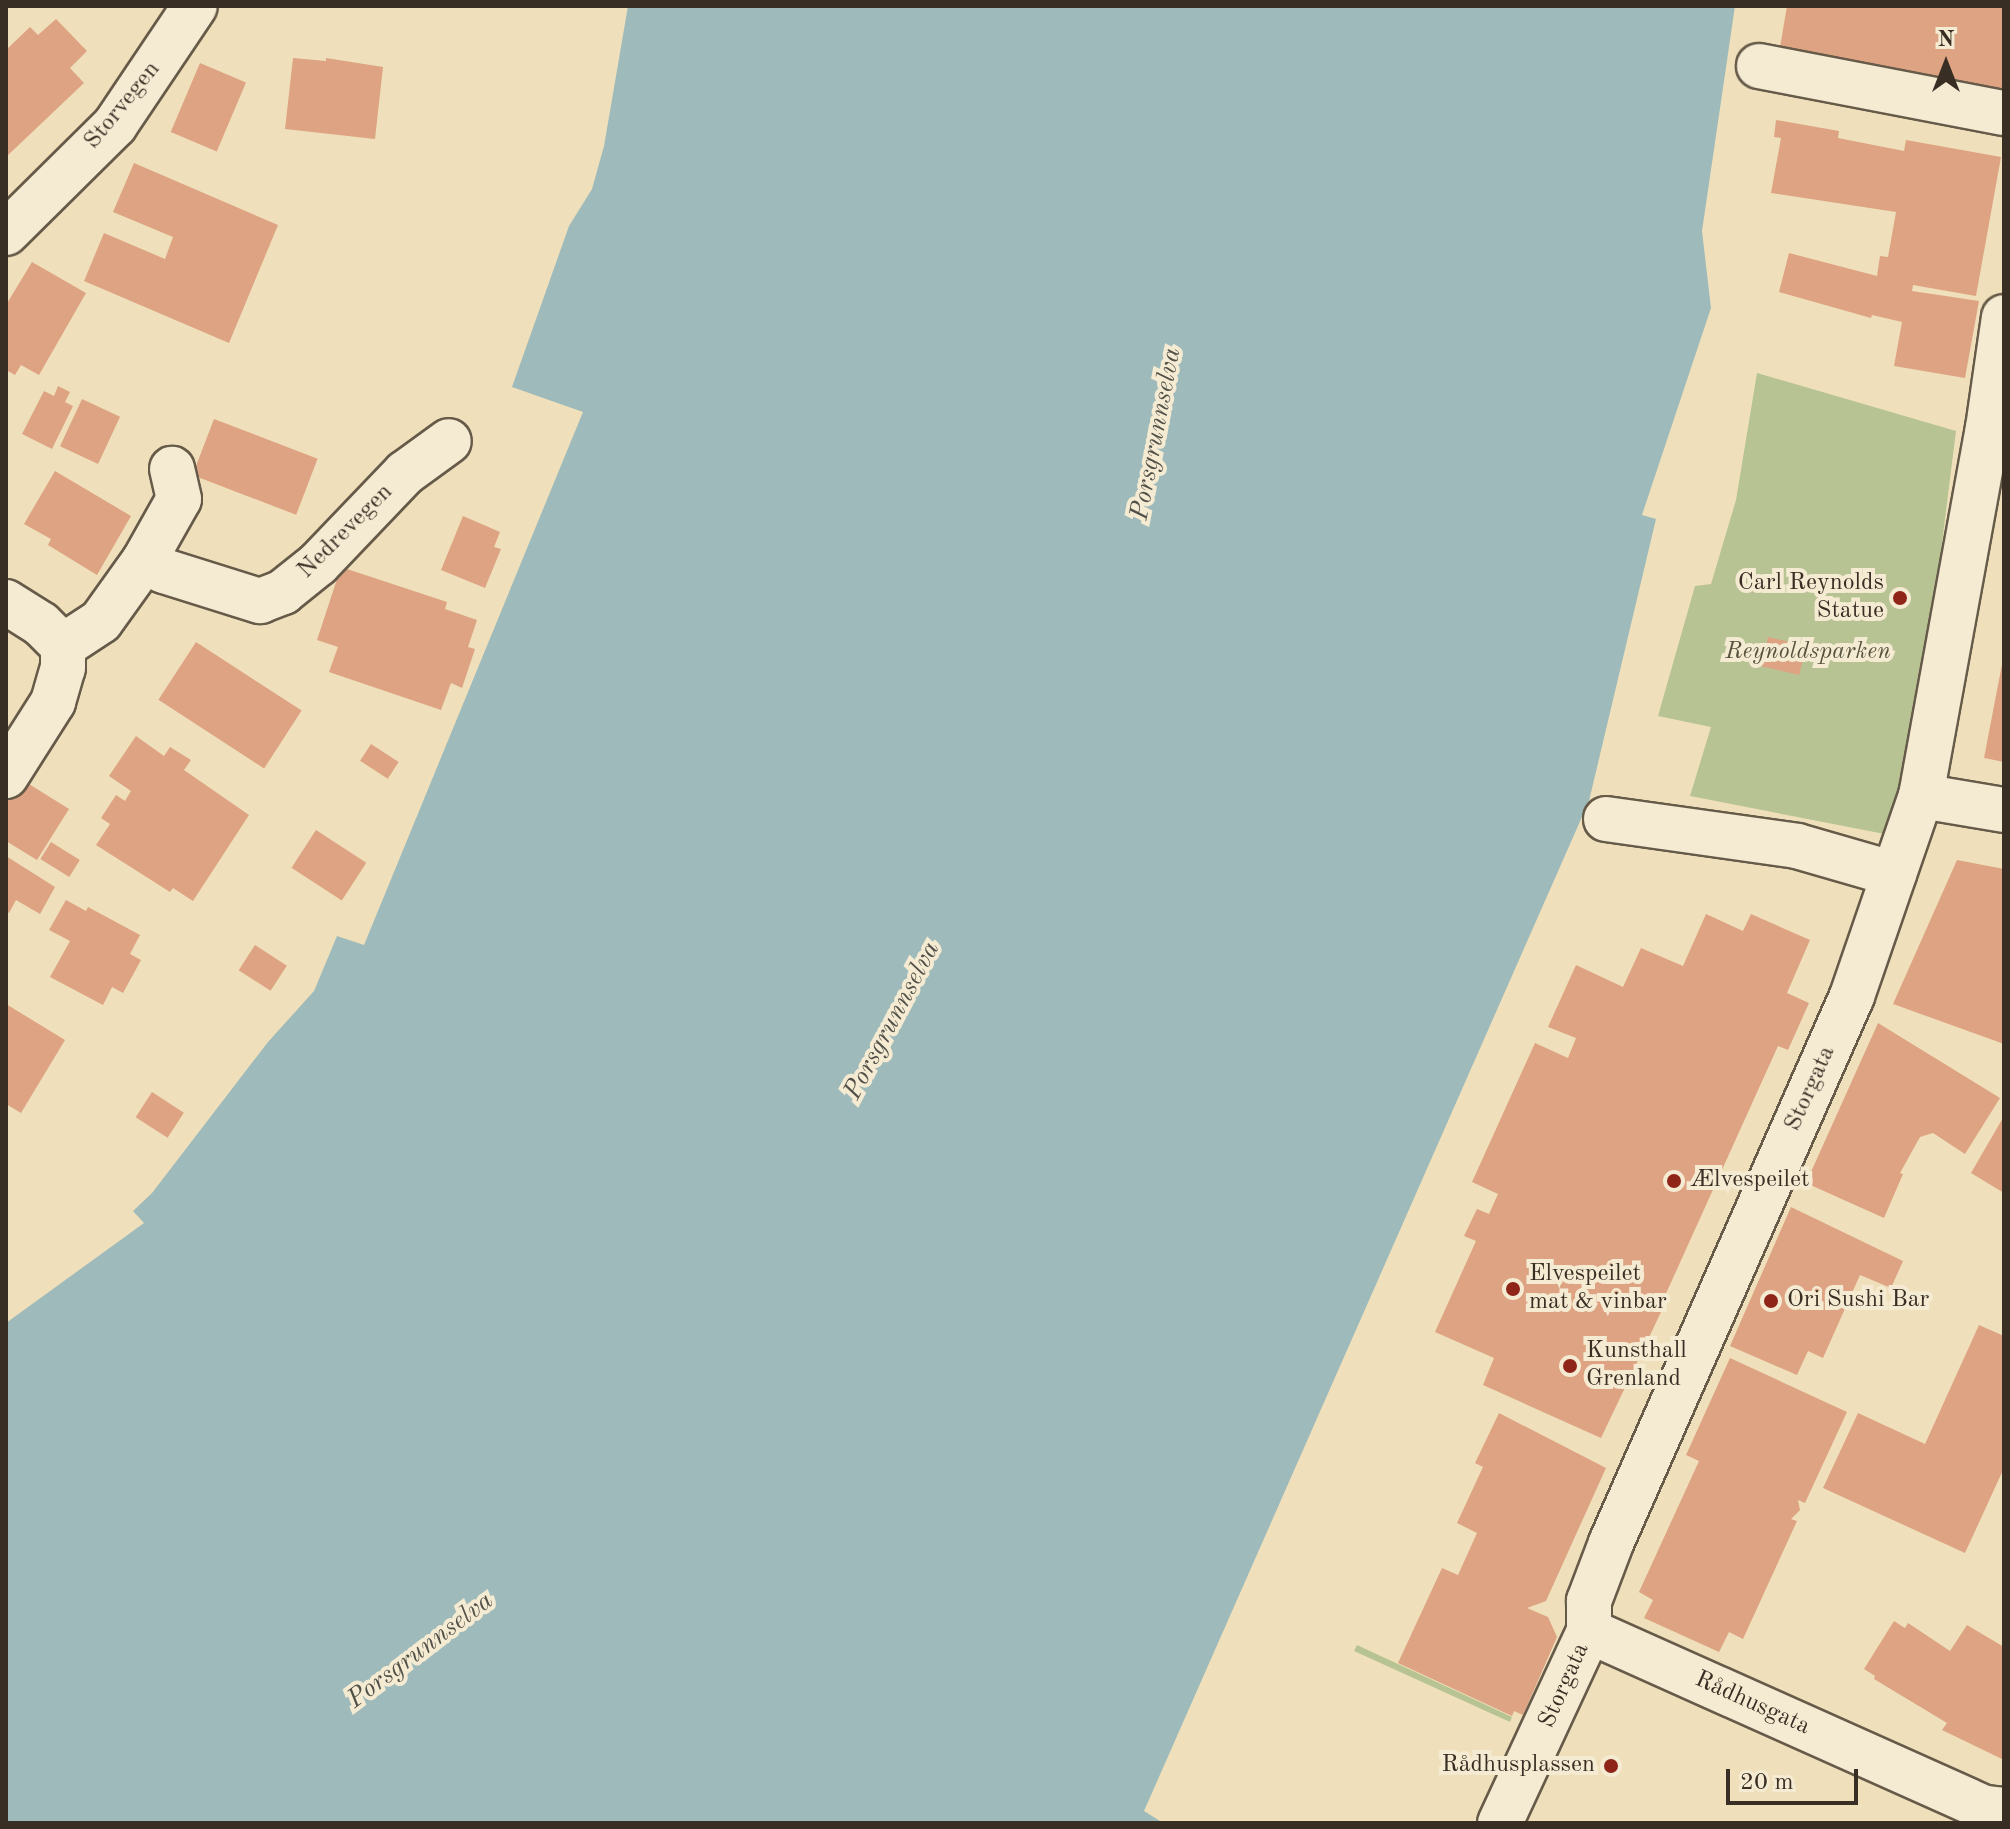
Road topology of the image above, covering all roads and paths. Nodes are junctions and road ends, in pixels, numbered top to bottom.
1 (195, 6) edge
2 (1759, 66) dead end
3 (2004, 113) edge
4 (6, 233) edge
5 (2004, 317) edge
6 (449, 441) dead end
7 (172, 469) dead end
8 (144, 561) junction
9 (6, 602) edge
10 (63, 646) junction
11 (6, 776) edge
12 (1921, 796) junction
13 (2004, 810) edge
14 (1606, 819) dead end
15 (1894, 874) junction
16 (1589, 1631) junction
17 (2004, 1810) edge
18 (1500, 1823) edge

1 - 4 street, Storvegen
2 - 3 street
5 - 12 street, Storgata
6 - 8 street, Nedrevegen
7 - 8 street
8 - 10 street
9 - 10 street
10 - 11 street
12 - 13 street
12 - 15 street, Storgata
14 - 15 street
15 - 16 street, Storgata
16 - 17 street, Rådhusgata
16 - 18 street, Storgata

